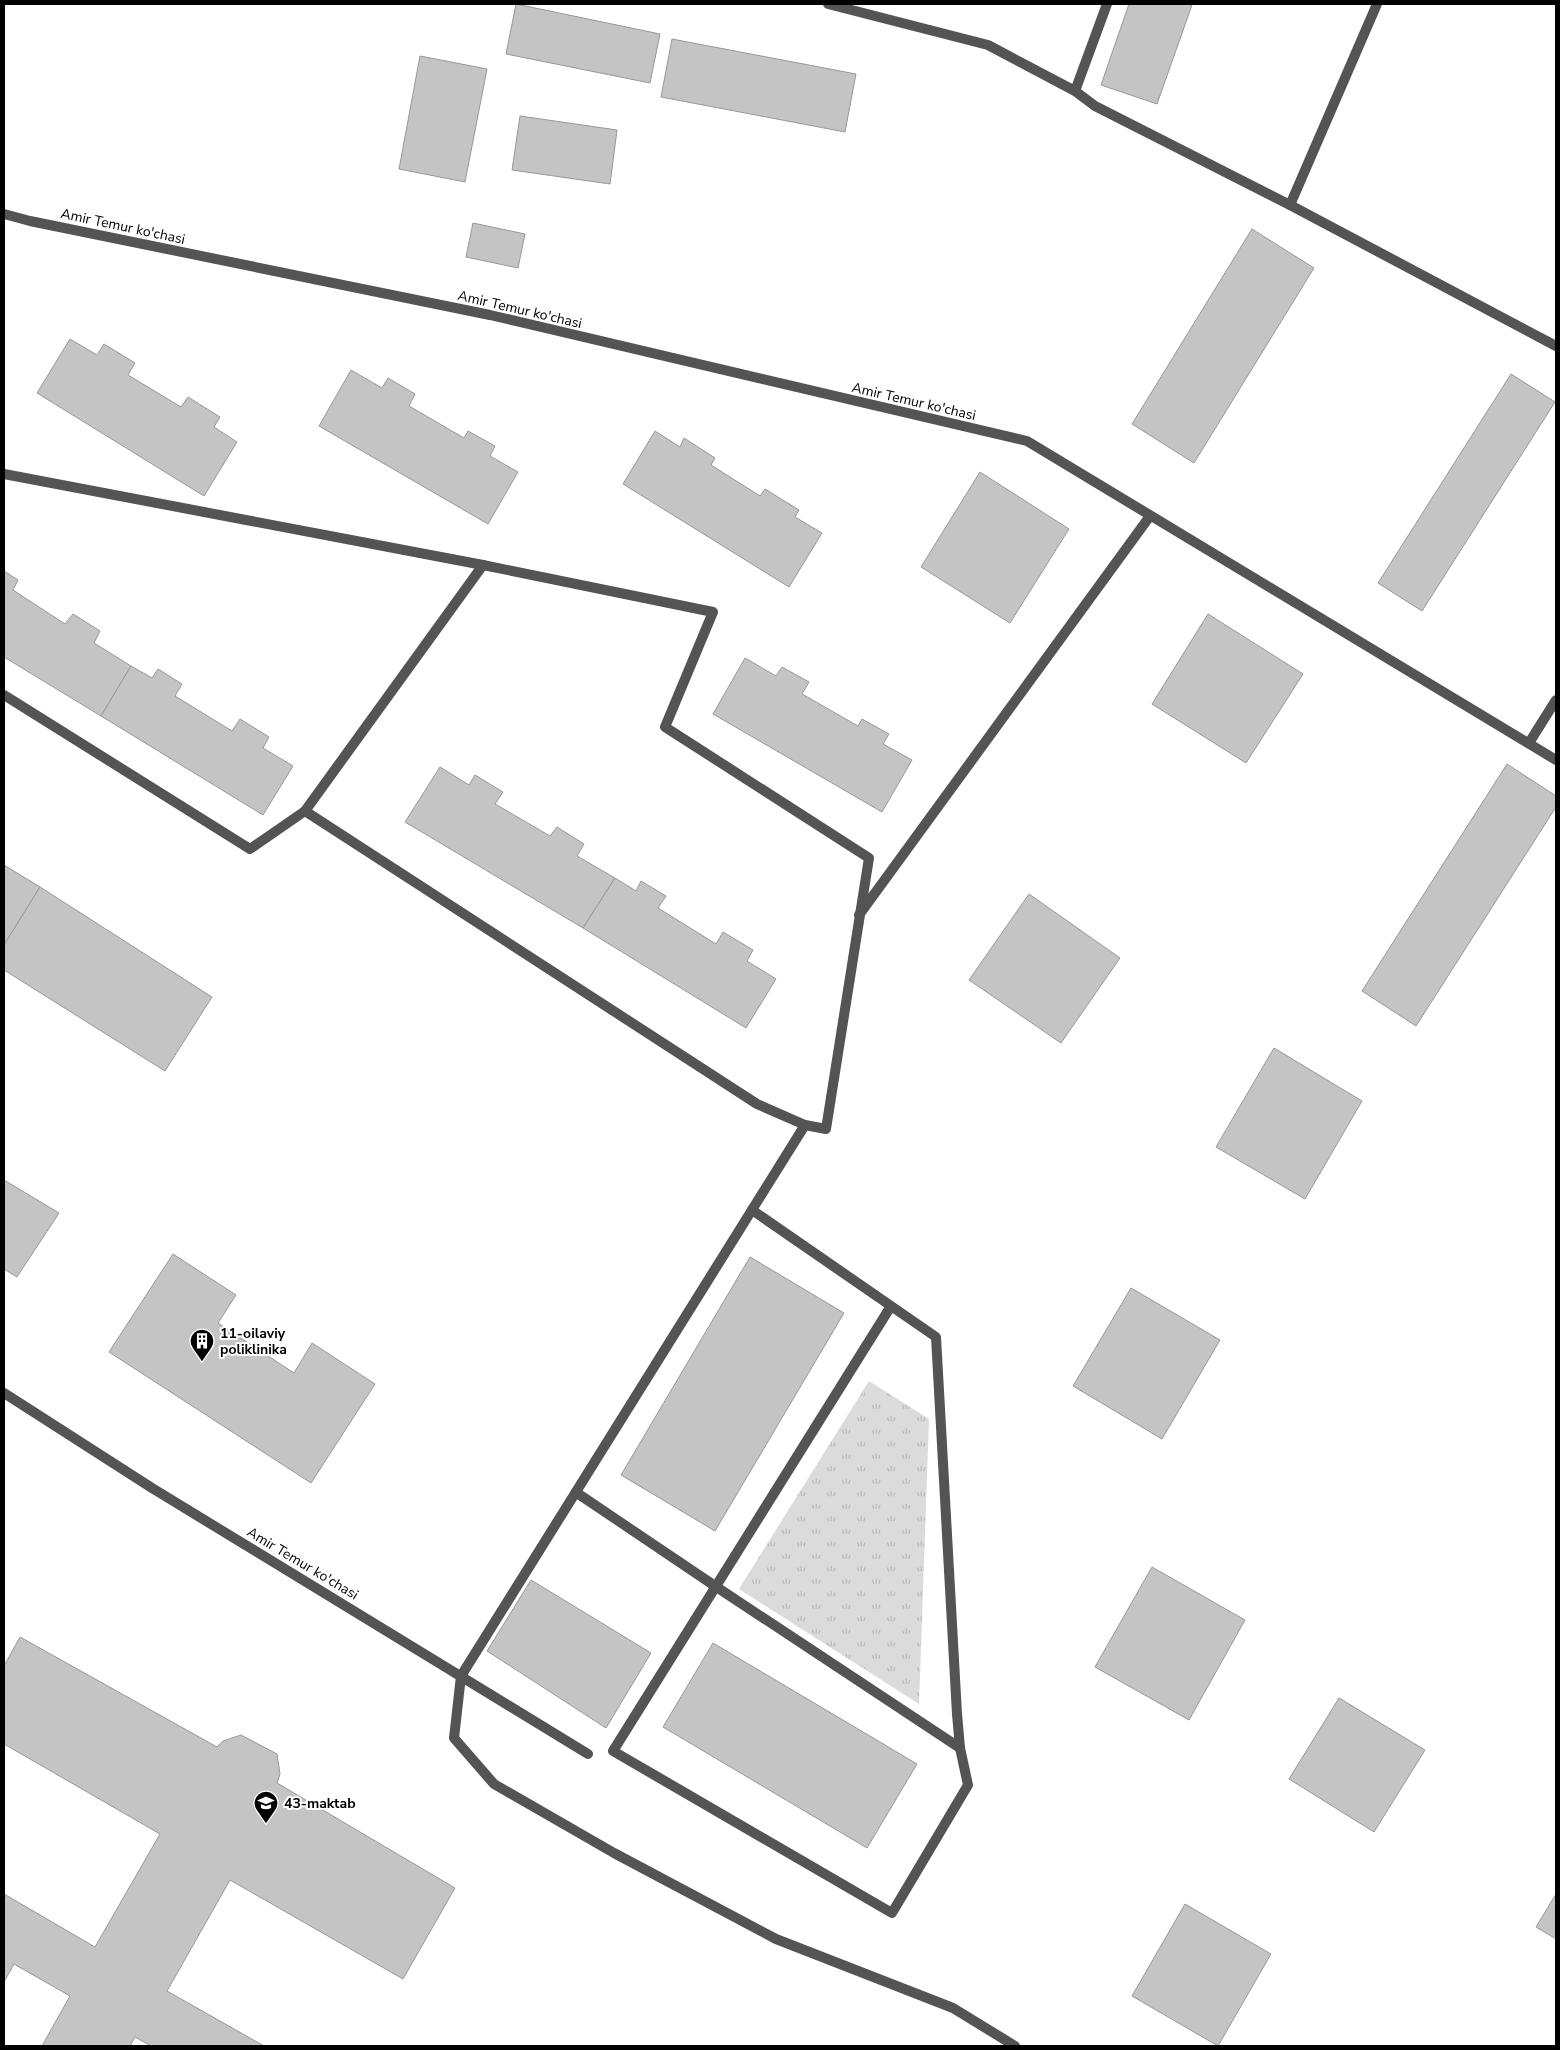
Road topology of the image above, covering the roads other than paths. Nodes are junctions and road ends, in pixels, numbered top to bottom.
1 (828, 4) edge
2 (1107, 4) edge
3 (1377, 4) edge
4 (1075, 91) junction
5 (1290, 205) junction
6 (4, 214) edge
7 (1556, 346) edge
8 (4, 474) edge
9 (1150, 516) junction
10 (483, 565) junction
11 (4, 695) edge
12 (1556, 700) edge
13 (1529, 743) junction
14 (1556, 760) edge
15 (305, 811) junction
16 (859, 916) junction
17 (806, 1125) junction
18 (752, 1210) junction
19 (891, 1306) junction
20 (4, 1393) edge
21 (577, 1493) junction
22 (715, 1586) junction
23 (461, 1676) junction
24 (960, 1748) junction
25 (588, 1754) dead end
26 (1015, 2046) edge

1 - 4 street
2 - 4 street
3 - 5 street
4 - 5 street
5 - 7 street
6 - 9 street, Amir Temur ko'chasi
8 - 10 street
9 - 13 street, Amir Temur ko'chasi
9 - 16 street
10 - 15 street
10 - 16 street
11 - 15 street
12 - 13 street
13 - 14 street, Amir Temur ko'chasi
15 - 17 street
16 - 17 street
17 - 18 street
18 - 19 street
18 - 21 street
19 - 22 street
19 - 24 street
20 - 23 street, Amir Temur ko'chasi
21 - 22 street
21 - 23 street
22 - 24 street
22 - 24 street
23 - 25 street, Amir Temur ko'chasi
23 - 26 street

